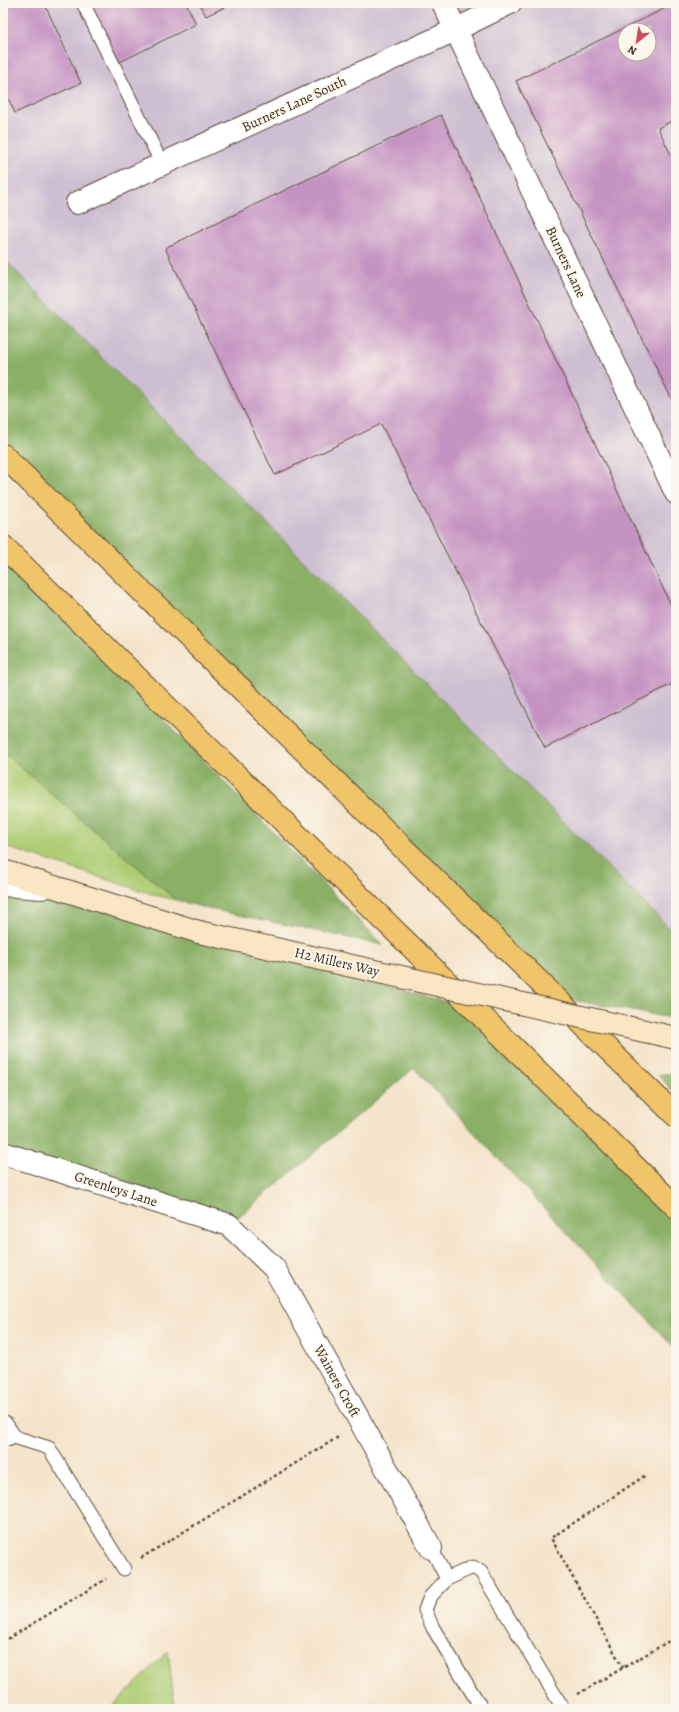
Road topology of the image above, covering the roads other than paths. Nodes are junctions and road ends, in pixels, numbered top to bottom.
1 (83, 3) edge
2 (443, 3) edge
3 (510, 3) edge
4 (456, 30) junction
5 (162, 164) junction
6 (77, 203) dead end
7 (3, 455) edge
8 (676, 493) edge
9 (3, 546) edge
10 (3, 871) edge
11 (3, 885) edge
12 (63, 890) junction
13 (676, 1038) edge
14 (676, 1116) edge
15 (3, 1153) edge
16 (676, 1207) edge
17 (229, 1225) joint
18 (5, 1431) edge
19 (431, 1548) joint
20 (124, 1568) road end
21 (447, 1578) junction
22 (561, 1704) road end
23 (482, 1709) edge

1 - 5 lane
2 - 4 street, Burners Lane
3 - 4 street, Burners Lane South
4 - 5 street, Burners Lane South
4 - 8 street, Burners Lane
5 - 6 street, Burners Lane South
7 - 14 highway
9 - 16 highway
10 - 12 street, H2 Millers Way
11 - 12 street
12 - 13 street, H2 Millers Way, bridge
15 - 17 street, Greenleys Lane
17 - 19 street, Wainers Croft
18 - 20 lane
19 - 21 lane
21 - 22 lane
21 - 23 lane

